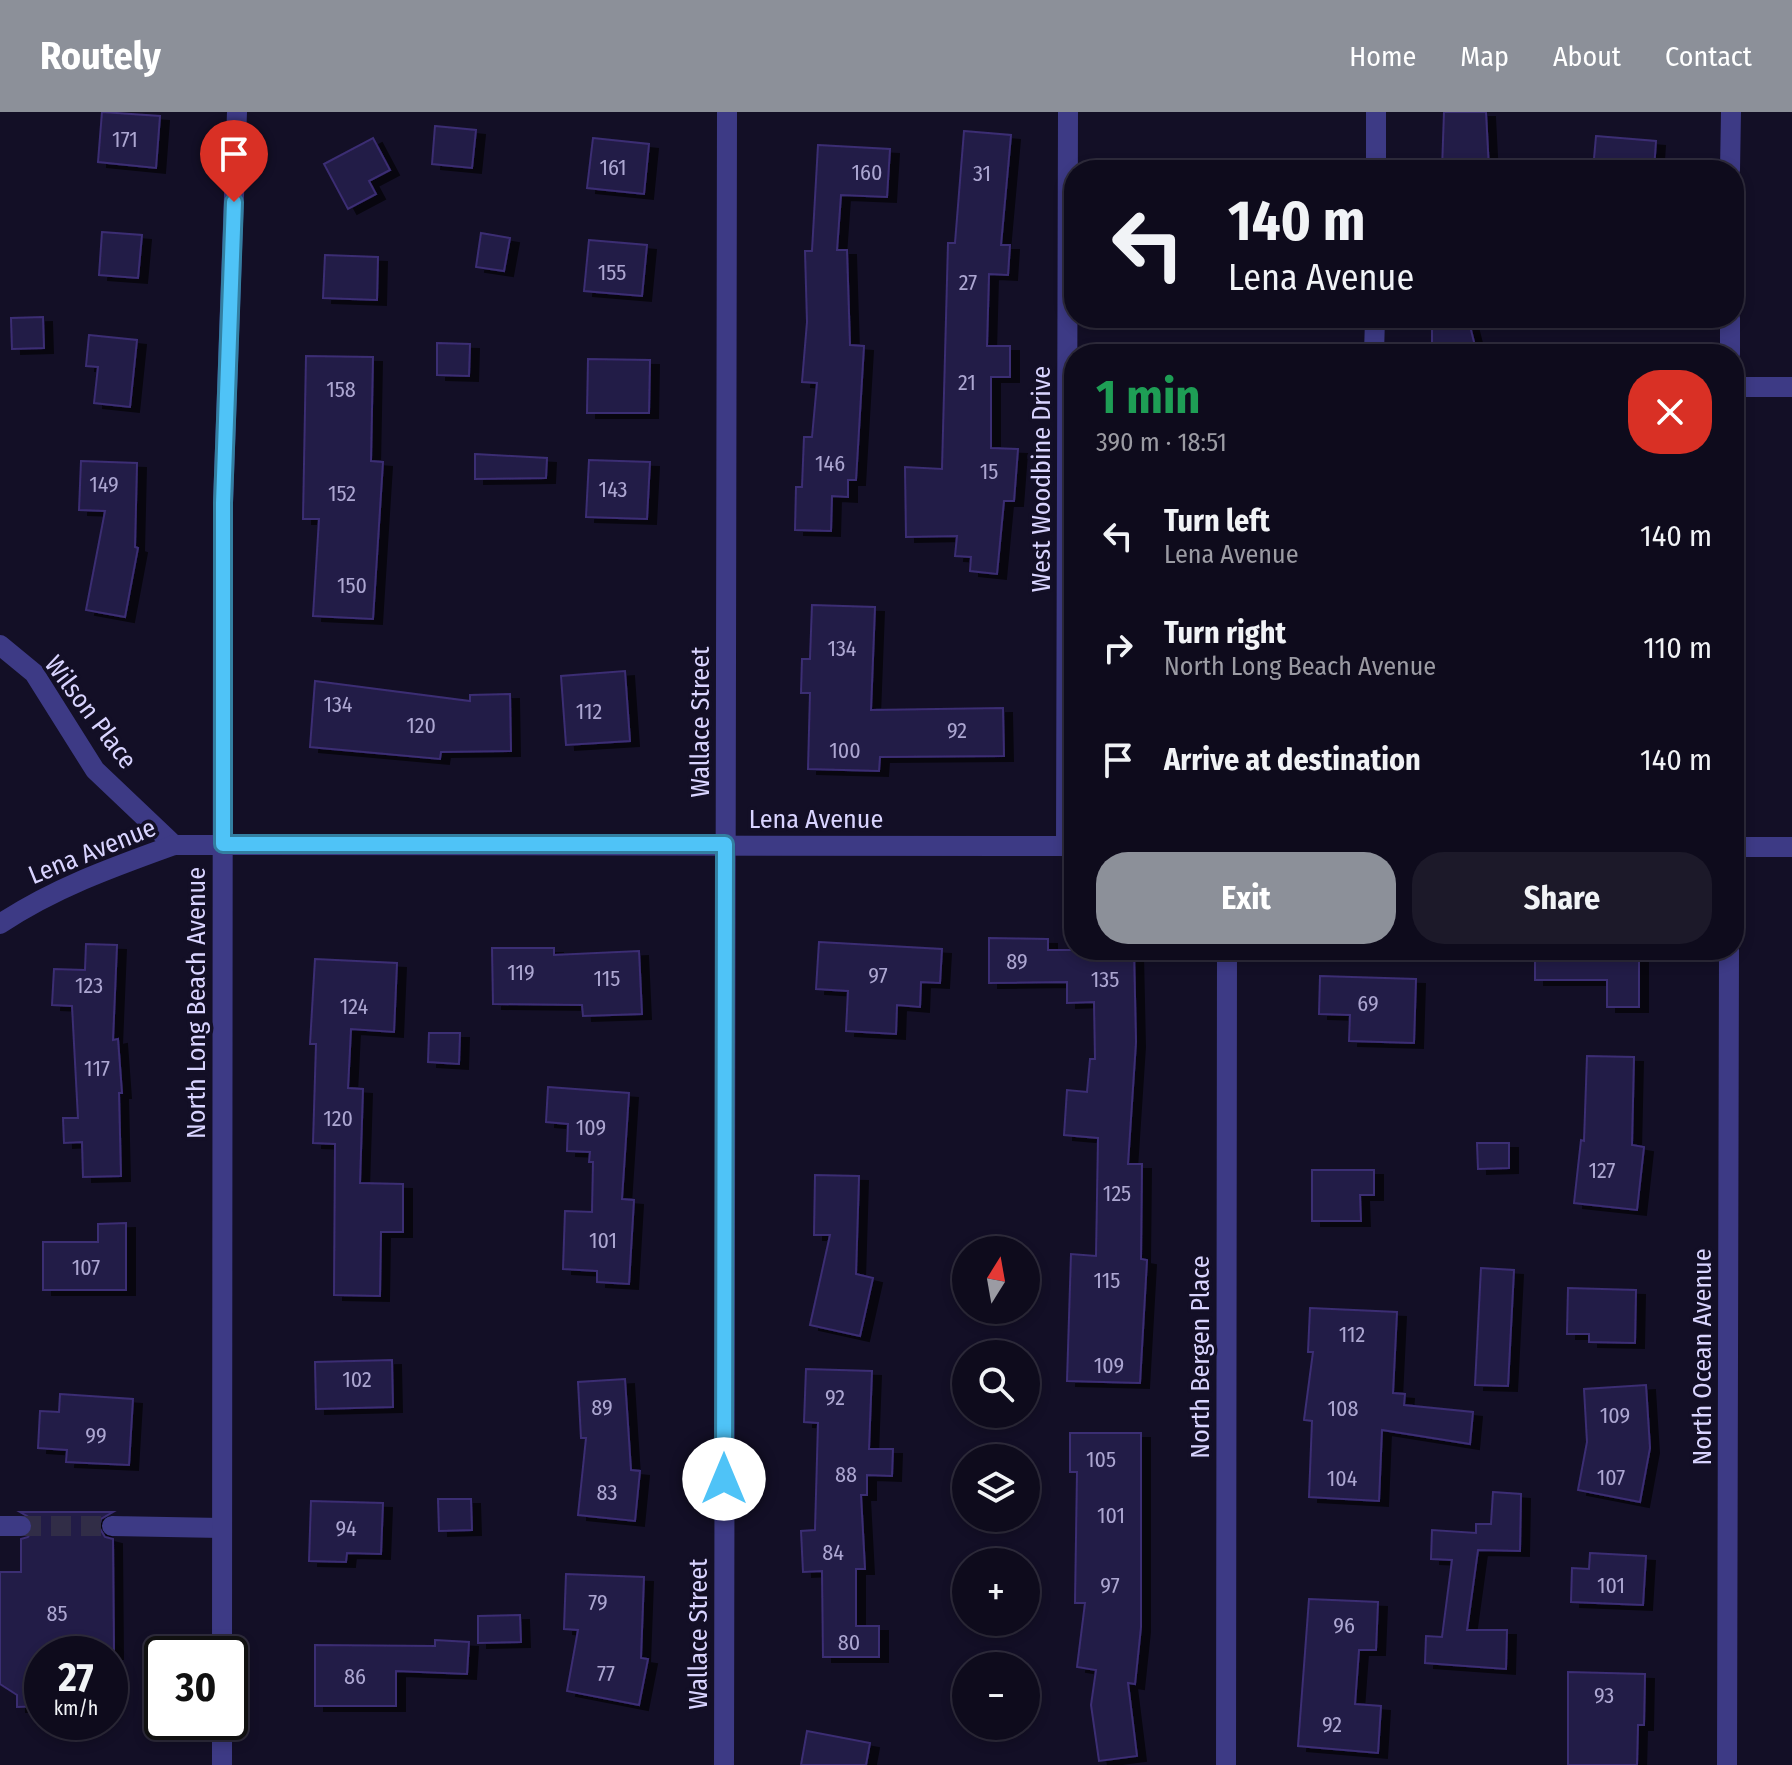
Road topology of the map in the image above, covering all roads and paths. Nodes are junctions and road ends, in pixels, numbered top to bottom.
1 (237, 112) edge
2 (727, 112) edge
3 (1068, 112) edge
4 (1376, 112) edge
5 (1731, 112) edge
6 (1068, 160) edge
7 (1376, 160) edge
8 (1730, 160) edge
9 (1744, 387) edge
10 (1792, 387) edge
11 (0, 645) edge
12 (223, 844) junction
13 (725, 844) junction
14 (174, 845) junction
15 (1064, 846) edge
16 (1744, 847) edge
17 (1792, 847) edge
18 (0, 924) edge
19 (1227, 960) edge
20 (1729, 960) edge
21 (112, 1526) tunnel mouth
22 (222, 1528) junction
23 (222, 1636) edge
24 (222, 1740) edge
25 (222, 1765) edge
26 (724, 1765) edge
27 (1226, 1765) edge
28 (1727, 1765) edge

1 - 12 street, North Long Beach Avenue
2 - 13 street, Wallace Street
3 - 6 street, West Woodbine Drive
4 - 7 street
5 - 8 street
9 - 10 street
11 - 14 street, Wilson Place
12 - 13 street, Lena Avenue
12 - 14 street, Lena Avenue
12 - 22 street, North Long Beach Avenue
13 - 15 street, Lena Avenue
13 - 26 street, Wallace Street
14 - 18 street, Lena Avenue
16 - 17 street
19 - 27 street, North Bergen Place
20 - 28 street, North Ocean Avenue
21 - 22 street
22 - 23 street, North Long Beach Avenue
24 - 25 street

